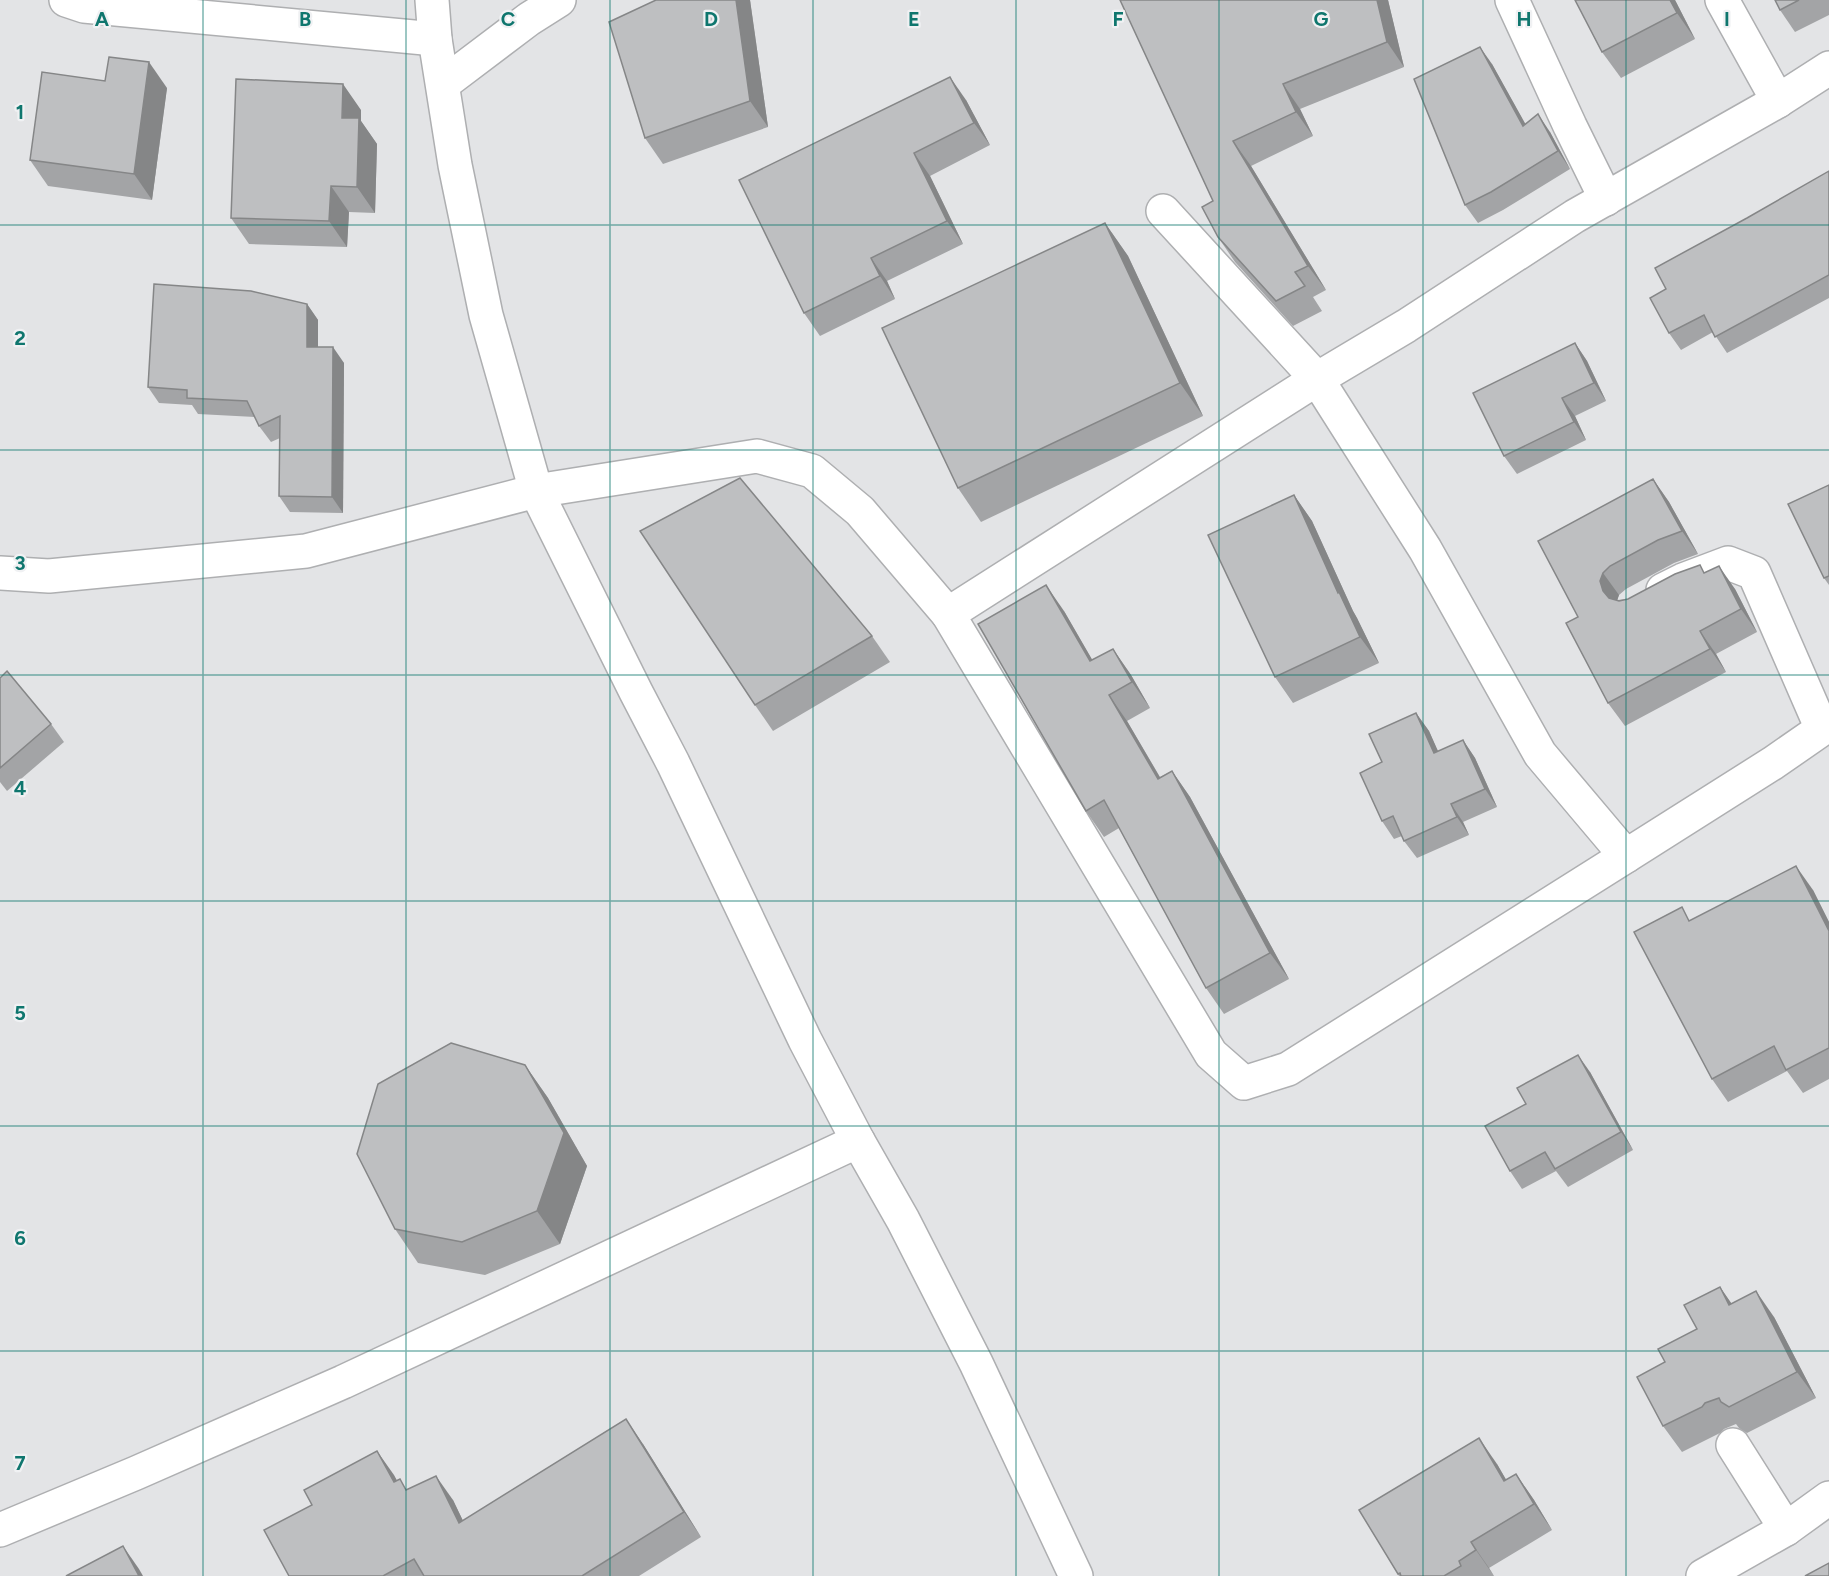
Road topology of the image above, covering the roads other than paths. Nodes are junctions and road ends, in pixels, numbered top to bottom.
1 (66, 0) edge
2 (432, 0) edge
3 (559, 0) edge
4 (1512, 0) edge
5 (1722, 0) edge
6 (435, 39) junction
7 (1829, 68) edge
8 (443, 84) junction
9 (1778, 101) junction
10 (1606, 199) junction
11 (1163, 212) dead end
12 (1317, 378) junction
13 (536, 491) junction
14 (0, 573) edge
15 (1635, 605) edge
16 (948, 614) junction
17 (1827, 732) edge
18 (1626, 856) junction
19 (858, 1141) junction
20 (1733, 1445) dead end
21 (1829, 1498) edge
22 (1786, 1529) junction
23 (0, 1530) edge
24 (1077, 1576) edge
25 (1703, 1576) edge

1 - 6 street
2 - 6 street
3 - 8 street
4 - 10 street
5 - 9 street
6 - 8 street
7 - 9 street
8 - 13 street
9 - 10 street
10 - 12 street
11 - 12 street
12 - 16 street
12 - 18 street
13 - 14 street
13 - 16 street
13 - 19 street
15 - 17 street
16 - 18 street
17 - 18 street
19 - 23 street
19 - 24 street
20 - 22 street
21 - 22 street
22 - 25 street

